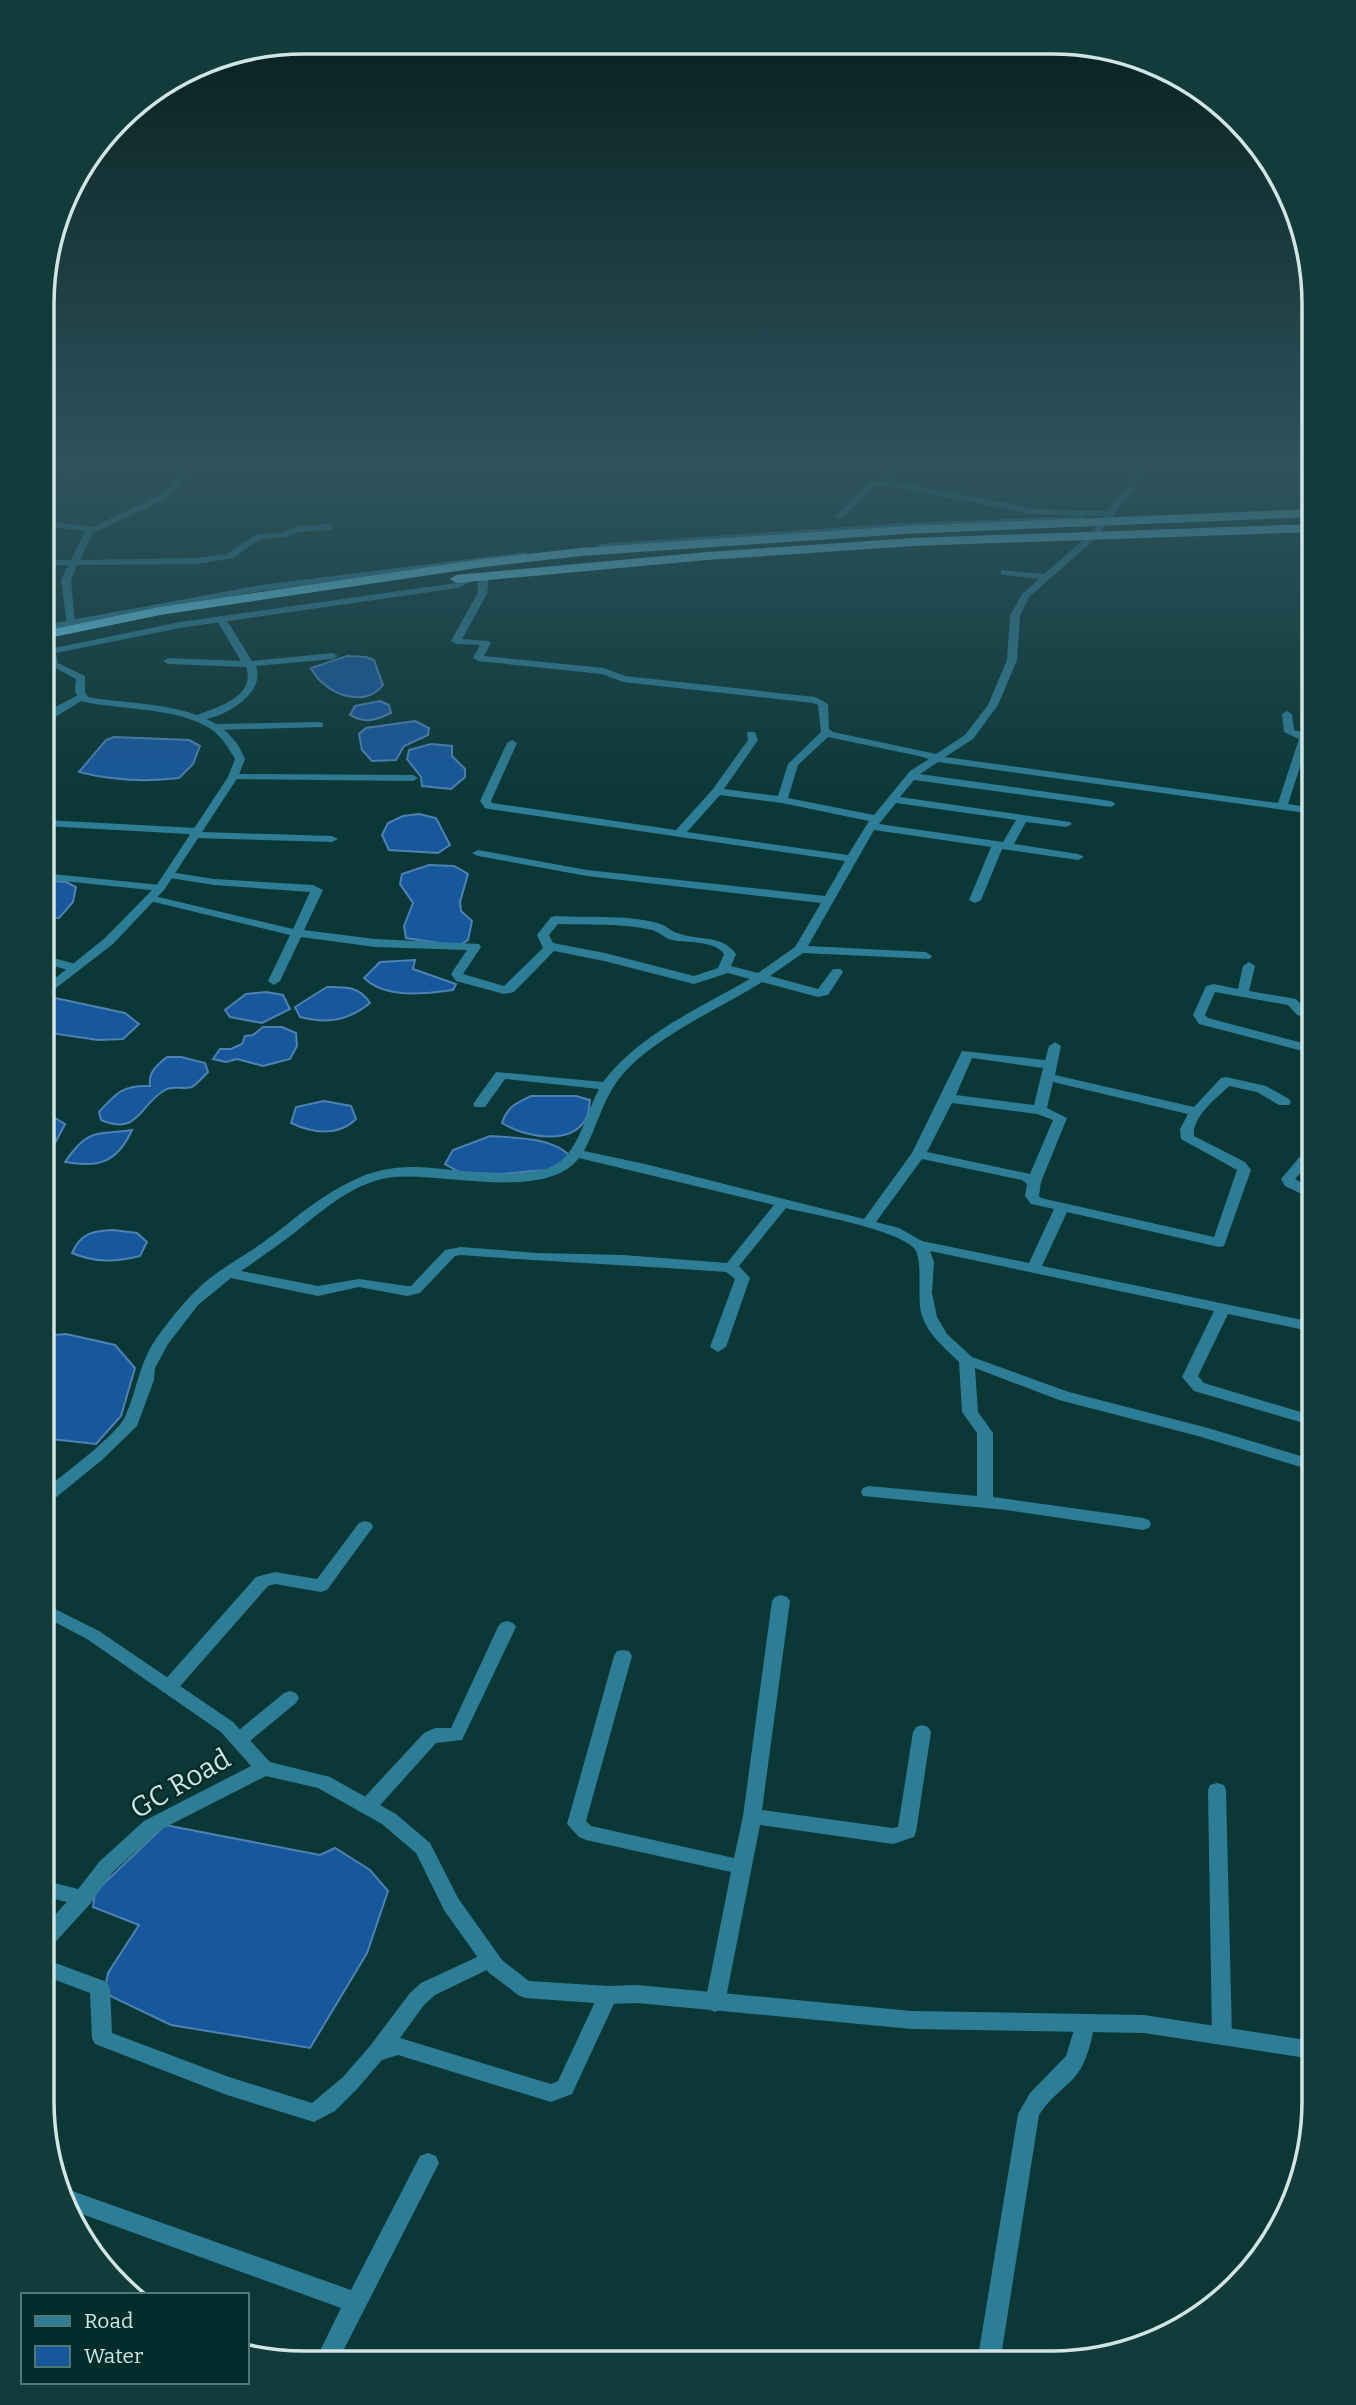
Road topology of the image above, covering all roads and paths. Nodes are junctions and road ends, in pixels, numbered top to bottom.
1 (66, 579) edge
2 (327, 579) edge
3 (372, 579) edge
4 (461, 579) edge
5 (473, 579) edge
6 (479, 579) edge
7 (1042, 579) edge
8 (221, 619) junction
9 (70, 623) junction
10 (54, 626) edge
11 (54, 637) edge
12 (61, 637) junction
13 (54, 643) edge
14 (54, 649) edge
15 (333, 656) dead end
16 (168, 661) dead end
17 (54, 664) edge
18 (248, 664) junction
19 (82, 696) junction
20 (54, 713) edge
21 (1286, 714) dead end
22 (198, 718) junction
23 (319, 725) dead end
24 (214, 727) junction
25 (826, 733) junction
26 (751, 734) dead end
27 (1302, 735) edge
28 (512, 743) dead end
29 (1302, 745) edge
30 (935, 758) junction
31 (912, 776) junction
32 (233, 777) junction
33 (413, 778) dead end
34 (717, 791) junction
35 (893, 799) junction
36 (782, 800) junction
37 (1111, 804) dead end
38 (1282, 807) junction
39 (1302, 810) edge
40 (1023, 818) junction
41 (874, 823) junction
42 (54, 824) edge
43 (1066, 824) dead end
44 (195, 833) junction
45 (678, 835) junction
46 (332, 839) dead end
47 (1002, 845) junction
48 (478, 853) dead end
49 (1078, 857) dead end
50 (851, 859) junction
51 (170, 875) junction
52 (54, 877) edge
53 (160, 887) junction
54 (150, 898) junction
55 (830, 900) junction
56 (975, 900) dead end
57 (296, 933) junction
58 (548, 947) junction
59 (800, 949) junction
60 (926, 956) dead end
61 (54, 962) edge
62 (1249, 967) dead end
63 (75, 968) junction
64 (724, 969) junction
65 (837, 972) dead end
66 (758, 979) junction
67 (274, 981) dead end
68 (54, 985) edge
69 (1243, 992) junction
70 (1302, 1012) edge
71 (1055, 1046) dead end
72 (1302, 1047) edge
73 (1050, 1071) junction
74 (606, 1086) junction
75 (948, 1098) junction
76 (1284, 1102) dead end
77 (480, 1104) dead end
78 (1040, 1110) junction
79 (1197, 1112) junction
80 (575, 1153) junction
81 (919, 1154) junction
82 (1302, 1163) edge
83 (1034, 1182) junction
84 (1302, 1190) edge
85 (783, 1203) junction
86 (1062, 1207) junction
87 (868, 1224) junction
88 (918, 1244) junction
89 (1034, 1268) junction
90 (731, 1269) junction
91 (229, 1273) junction
92 (1223, 1308) junction
93 (1302, 1324) edge
94 (718, 1347) dead end
95 (967, 1360) junction
96 (1302, 1417) edge
97 (1302, 1462) edge
98 (54, 1490) edge
99 (869, 1492) dead end
100 (985, 1502) junction
101 (1143, 1524) dead end
102 (365, 1527) dead end
103 (781, 1601) dead end
104 (54, 1615) edge
105 (507, 1627) dead end
106 (624, 1656) dead end
107 (169, 1688) junction
108 (289, 1698) dead end
109 (922, 1732) dead end
110 (239, 1740) junction
111 (264, 1768) junction
112 (1217, 1790) dead end
113 (368, 1807) junction
114 (752, 1816) junction
115 (742, 1867) junction
116 (54, 1891) edge
117 (83, 1898) junction
118 (54, 1930) edge
119 (490, 1959) junction
120 (54, 1971) edge
121 (608, 1995) junction
122 (715, 2003) junction
123 (1085, 2023) junction
124 (1222, 2036) junction
125 (1302, 2048) edge
126 (377, 2052) junction
127 (428, 2163) dead end
128 (75, 2202) edge
129 (357, 2303) junction
130 (331, 2351) edge
131 (990, 2351) edge

1 - 9 street
2 - 9 street
3 - 12 highway
4 - 12 highway
5 - 8 street
6 - 25 street
7 - 30 street
8 - 14 street
8 - 18 street
9 - 10 street
11 - 12 highway
12 - 13 highway
15 - 18 street
16 - 18 street
17 - 19 street
18 - 22 street
19 - 20 street
19 - 22 street
21 - 27 street
22 - 24 street
23 - 24 street
24 - 32 street
25 - 30 street
25 - 36 street
26 - 34 street
28 - 45 street
29 - 38 street
30 - 31 street
30 - 38 street
31 - 35 street
31 - 37 street
32 - 33 street
32 - 44 street
34 - 36 street
34 - 45 street
35 - 40 street
35 - 41 street
36 - 41 street
38 - 39 street
40 - 43 street
40 - 47 street
41 - 47 street
41 - 50 street
42 - 44 street
44 - 46 street
44 - 51 street
45 - 50 street
47 - 49 street
47 - 56 street
48 - 55 street
50 - 55 street
51 - 53 street
51 - 57 street
52 - 53 street
53 - 54 street
54 - 57 street
54 - 63 street
55 - 59 street
57 - 58 street
57 - 67 street
58 - 64 street
58 - 64 street
59 - 60 street
59 - 66 street
61 - 63 street
62 - 69 street
63 - 68 street
64 - 66 street
65 - 66 street
66 - 74 street
69 - 70 street
69 - 72 street
71 - 73 street
73 - 75 street
73 - 78 street
73 - 79 street
74 - 77 street
74 - 80 street
75 - 78 street
75 - 81 street
76 - 79 street
78 - 83 street
79 - 86 street
80 - 85 street
80 - 91 street
81 - 83 street
81 - 87 street
82 - 84 street
83 - 86 street
85 - 87 street
85 - 90 street
86 - 89 street
87 - 88 street
88 - 89 street
88 - 95 street
89 - 92 street
90 - 91 street
90 - 94 street
91 - 98 street
92 - 93 street
92 - 96 street
95 - 97 street
95 - 100 street
99 - 100 street
100 - 101 street
102 - 107 street
103 - 114 street
104 - 107 street
105 - 113 street
106 - 115 street
107 - 110 street
108 - 110 street
109 - 114 street
110 - 111 street
111 - 113 street
111 - 117 street, GC Road
112 - 124 street
113 - 119 street
114 - 115 street
115 - 122 street
116 - 117 street
117 - 118 street, GC Road
119 - 121 street
119 - 126 street
120 - 126 street
121 - 122 street
121 - 126 street
122 - 123 street
123 - 124 street
123 - 131 street
124 - 125 street
127 - 129 street
128 - 129 street
129 - 130 street

